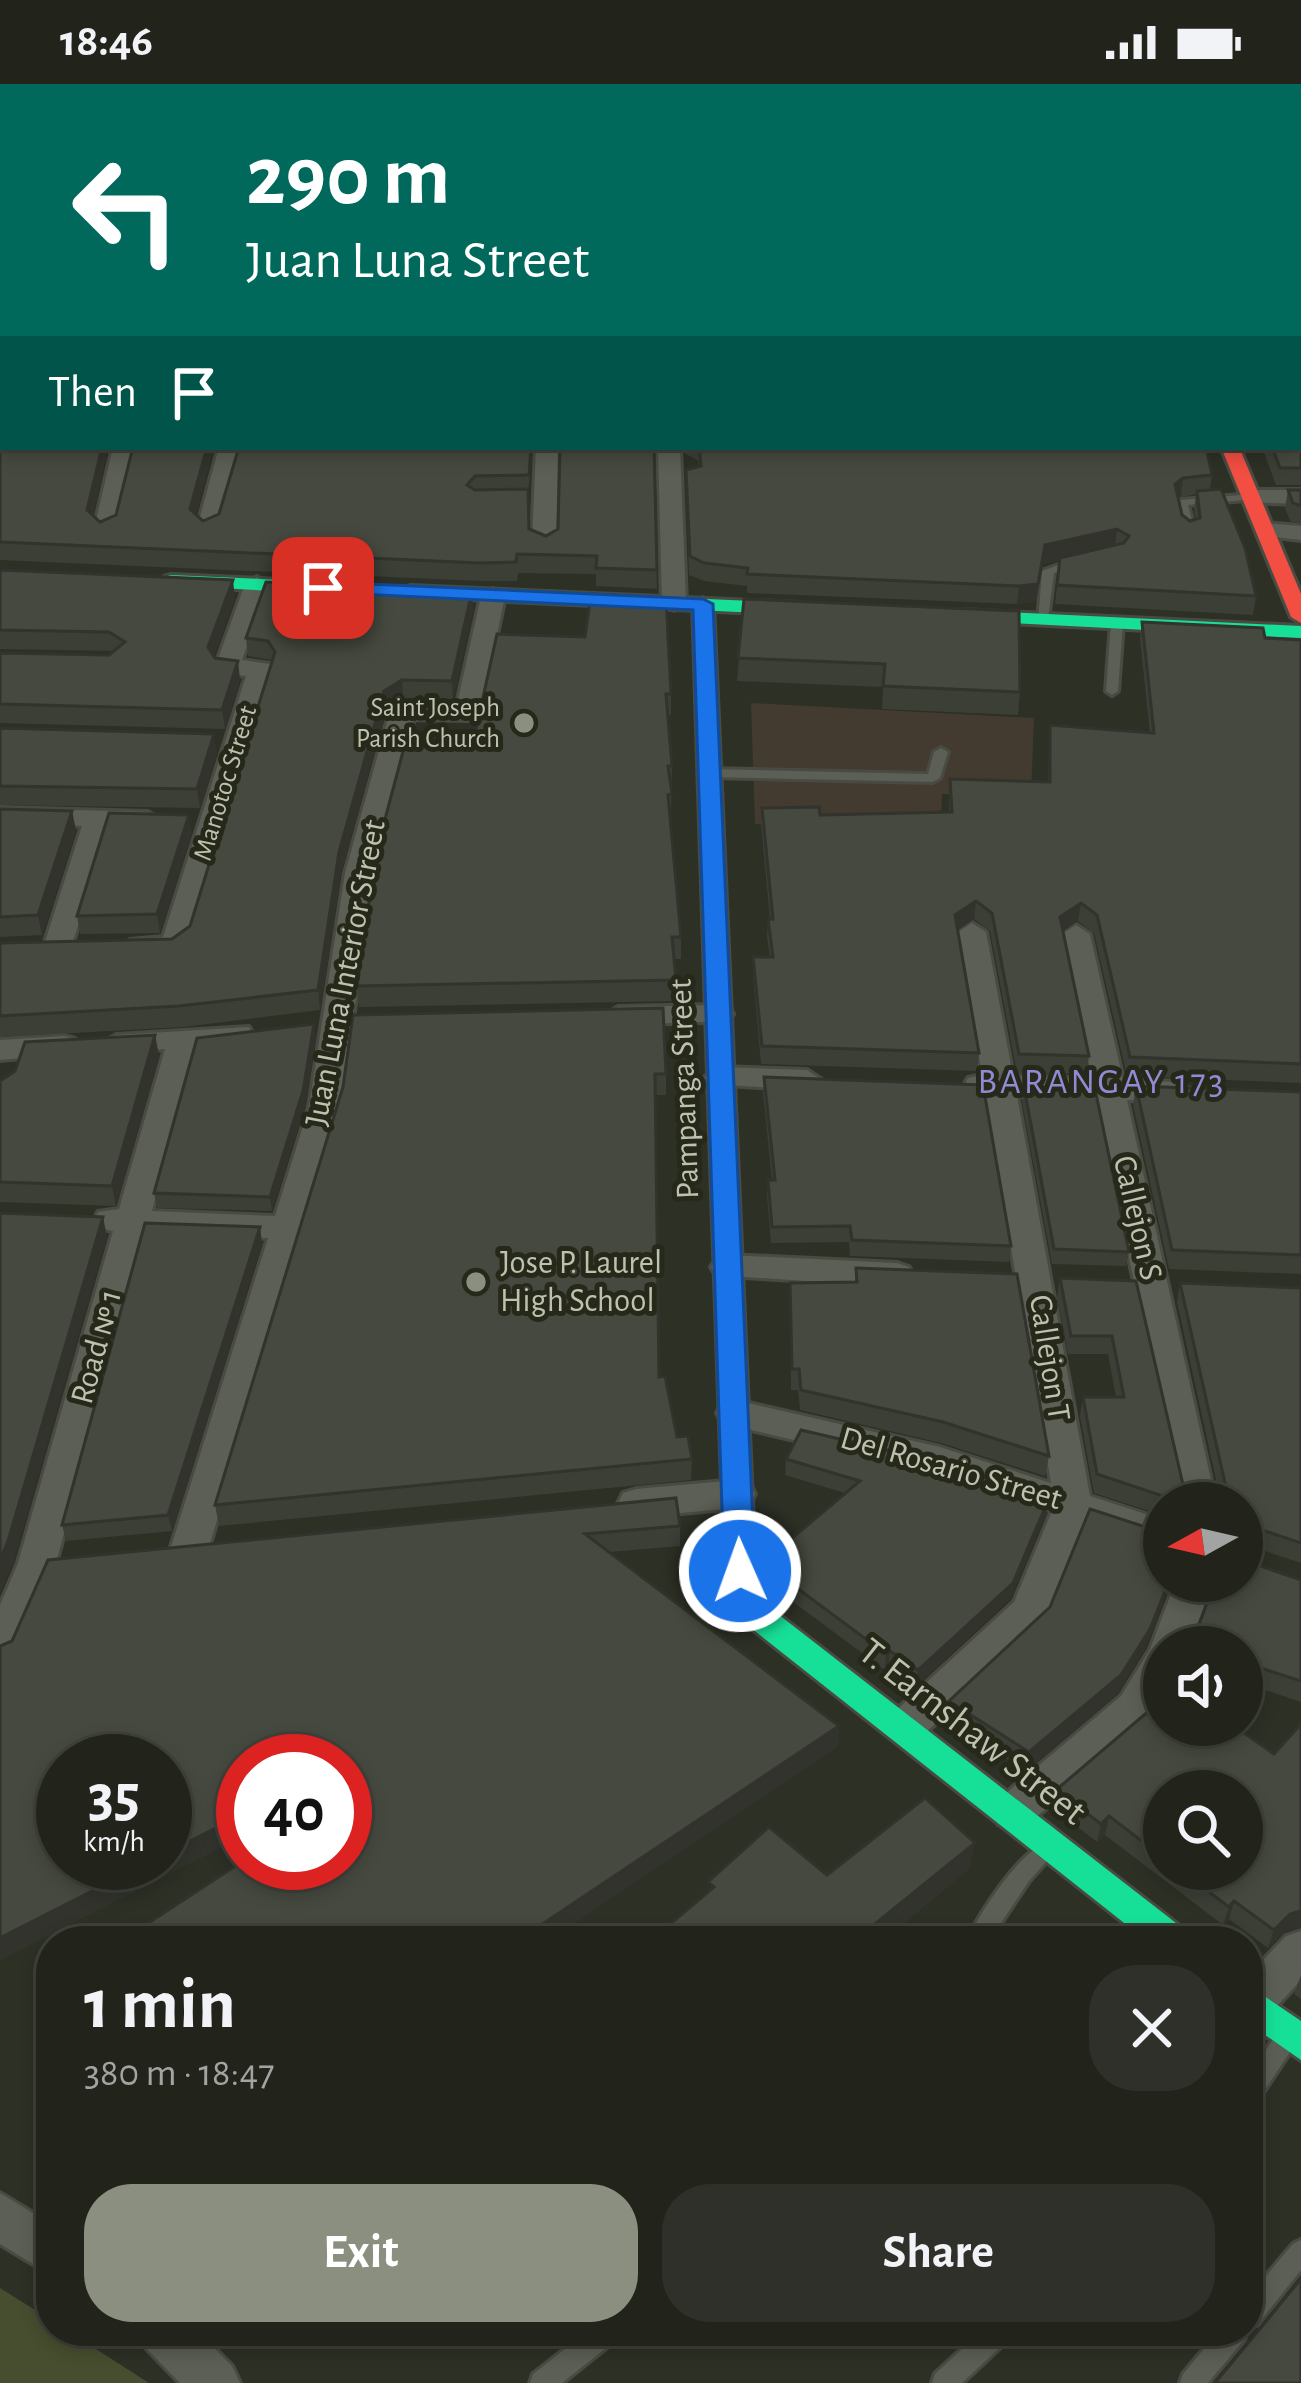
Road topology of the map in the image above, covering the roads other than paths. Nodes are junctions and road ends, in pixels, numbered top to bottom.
1 (123, 450) edge
2 (229, 450) edge
3 (546, 450) edge
4 (1232, 450) edge
5 (675, 456) edge
6 (1252, 497) junction
7 (1301, 497) edge
8 (105, 529) edge
9 (208, 529) edge
10 (1265, 530) junction
11 (1189, 532) edge
12 (1301, 533) edge
13 (544, 543) edge
14 (1100, 558) edge
15 (140, 580) edge
16 (257, 584) junction
17 (494, 596) junction
18 (674, 603) junction
19 (703, 604) junction
20 (838, 610) edge
21 (928, 614) edge
22 (1301, 617) edge
23 (1042, 619) junction
24 (1117, 623) junction
25 (1301, 632) edge
26 (1112, 691) dead end
27 (941, 752) dead end
28 (709, 773) junction
29 (0, 816) edge
30 (98, 819) junction
31 (190, 821) junction
32 (972, 932) dead end
33 (1076, 934) dead end
34 (81, 948) junction
35 (19, 949) edge
36 (718, 1014) junction
37 (576, 1017) edge
38 (351, 1022) junction
39 (183, 1040) junction
40 (7, 1049) edge
41 (720, 1077) junction
42 (846, 1081) edge
43 (956, 1084) edge
44 (1000, 1086) junction
45 (1108, 1089) junction
46 (0, 1090) edge
47 (1217, 1093) edge
48 (88, 1220) edge
49 (132, 1221) junction
50 (288, 1228) junction
51 (728, 1267) junction
52 (921, 1276) edge
53 (990, 1280) edge
54 (1048, 1282) junction
55 (1106, 1284) edge
56 (1165, 1286) junction
57 (734, 1413) junction
58 (1195, 1482) edge
59 (736, 1494) junction
60 (1073, 1504) junction
61 (590, 1508) edge
62 (1143, 1527) edge
63 (237, 1543) edge
64 (190, 1547) junction
65 (146, 1552) edge
66 (80, 1558) edge
67 (37, 1563) junction
68 (740, 1571) joint
69 (0, 1649) edge
70 (1143, 1695) edge
71 (905, 1727) junction
72 (1013, 1812) junction
73 (1054, 1844) junction
74 (987, 1926) edge
75 (1155, 1926) edge
76 (1301, 1950) edge
77 (1263, 1988) edge
78 (1263, 2013) edge
79 (1295, 2038) edge
80 (1263, 2077) edge
81 (0, 2216) edge
82 (36, 2241) edge
83 (1301, 2252) edge
84 (1263, 2298) edge
85 (179, 2346) edge
86 (588, 2346) edge
87 (983, 2346) edge
88 (1223, 2346) edge
89 (215, 2383) edge
90 (542, 2383) edge
91 (944, 2383) edge
92 (1192, 2383) edge

1 - 8 street
2 - 9 street
3 - 13 street
4 - 6 street
5 - 18 street
6 - 7 street
6 - 10 street
6 - 11 lane
10 - 12 street
10 - 22 street
14 - 23 lane
15 - 16 street
16 - 17 street
16 - 31 street, Manotoc Street
17 - 18 street
17 - 38 street, Juan Luna Interior Street
18 - 19 street
19 - 20 street
19 - 28 street, Pampanga Street
21 - 23 street
23 - 24 street
24 - 25 street
24 - 26 lane
27 - 28 lane
28 - 36 street, Pampanga Street
29 - 30 street
30 - 31 street
30 - 34 street
31 - 34 street, Manotoc Street
32 - 44 street, Callejon T
33 - 45 street, Callejon S
34 - 35 street
36 - 37 street
36 - 41 street, Pampanga Street
38 - 39 street
38 - 50 street, Juan Luna Interior Street
39 - 40 street
39 - 49 street, Road № 1
40 - 46 street
41 - 42 street
41 - 51 street, Pampanga Street
43 - 44 street
44 - 45 street
44 - 54 street, Callejon T
45 - 47 street
45 - 56 street, Callejon S
48 - 49 street
49 - 50 street
49 - 67 street, Road № 1
50 - 64 street, Juan Luna Interior Street
51 - 52 street
51 - 57 street, Pampanga Street
53 - 54 street
54 - 60 street, Callejon T
55 - 56 street
56 - 58 street, Callejon S
57 - 59 street, Pampanga Street
57 - 60 street, Del Rosario Street
59 - 61 street
59 - 68 street, Pampanga Street
60 - 62 street, Del Rosario Street
60 - 71 street
63 - 64 street
64 - 65 street
66 - 67 street
67 - 69 street, Road № 1
68 - 71 street, T. Earnshaw Street
70 - 72 street
71 - 72 street, T. Earnshaw Street
72 - 73 street, T. Earnshaw Street
73 - 74 lane
73 - 75 street, T. Earnshaw Street
76 - 77 street
78 - 79 street
79 - 80 lane
81 - 82 street
83 - 84 lane
85 - 89 street
86 - 90 lane
87 - 91 lane
88 - 92 lane

